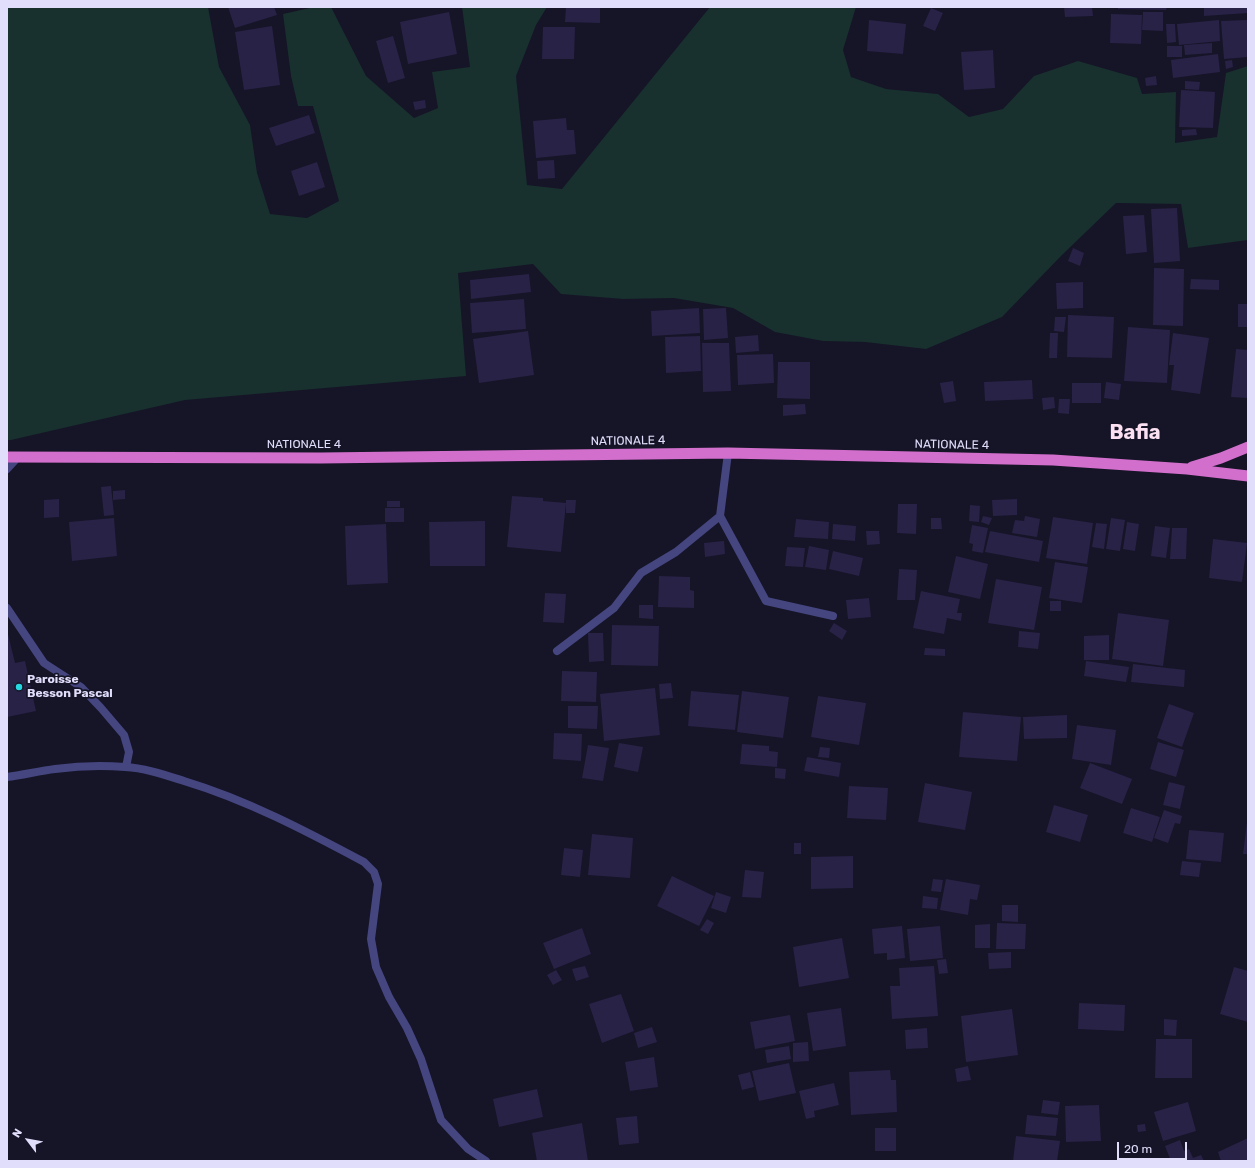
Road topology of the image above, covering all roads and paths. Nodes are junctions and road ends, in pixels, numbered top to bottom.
1 (1248, 447) edge
2 (728, 453) junction
3 (13, 457) edge
4 (7, 469) edge
5 (1187, 469) junction
6 (1248, 476) edge
7 (720, 516) junction
8 (7, 608) edge
9 (833, 616) dead end
10 (557, 651) dead end
11 (126, 767) junction
12 (7, 777) edge
13 (486, 1161) edge

1 - 5 highway
2 - 3 highway, NATIONALE 4
2 - 5 highway, NATIONALE 4
2 - 7 street
3 - 4 street
5 - 6 highway, NATIONALE 4
7 - 9 street
7 - 10 street
8 - 11 street
11 - 12 street
11 - 13 street

